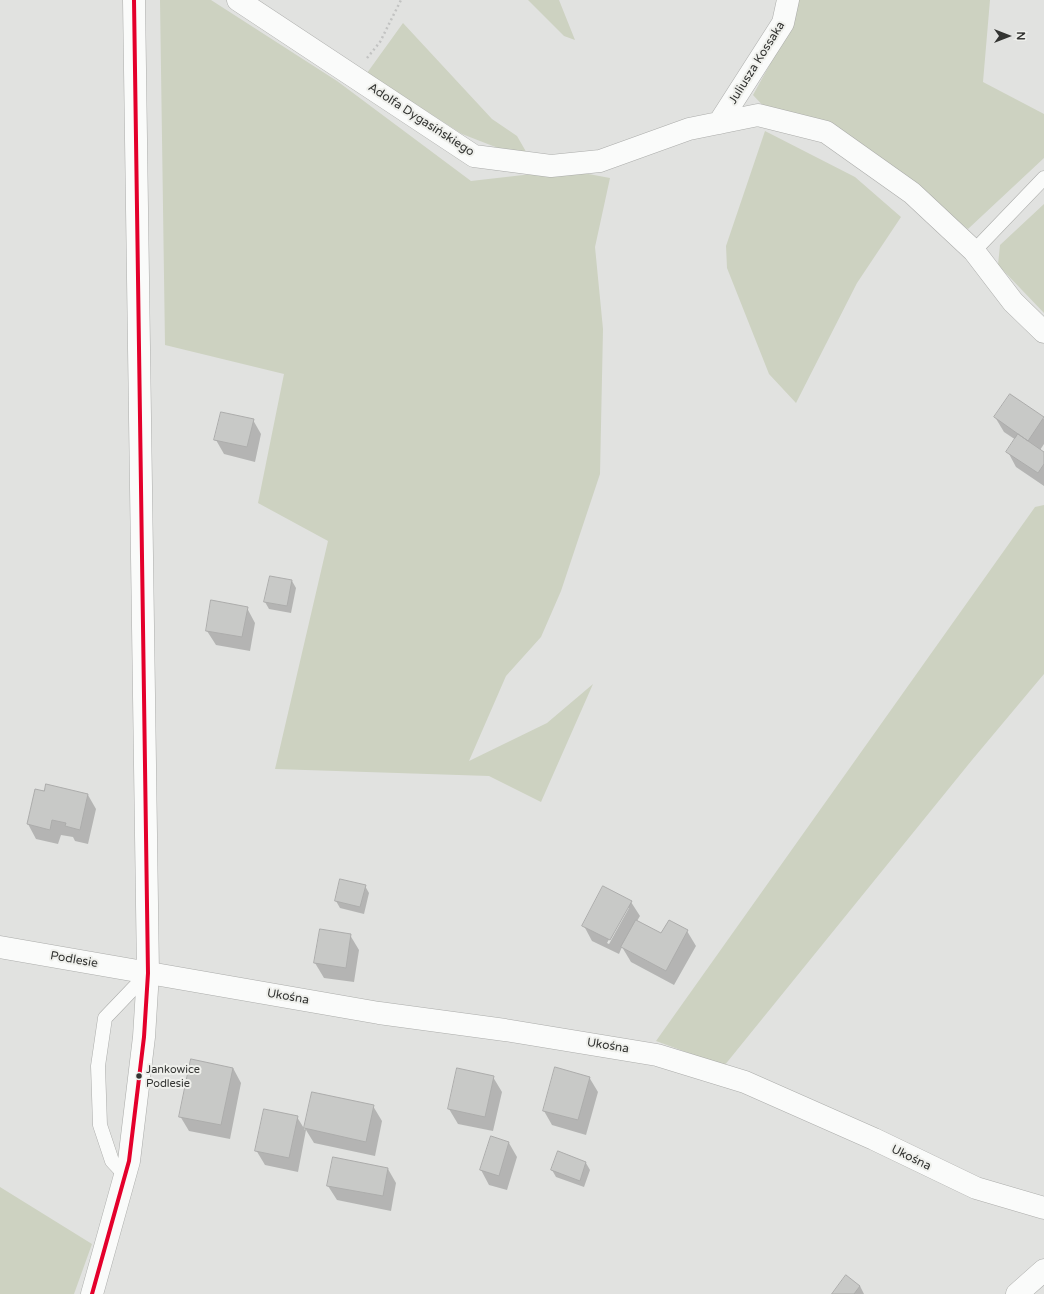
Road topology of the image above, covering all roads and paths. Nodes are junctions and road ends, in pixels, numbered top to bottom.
1 (134, 0) edge
2 (238, 0) edge
3 (401, 0) edge
4 (788, 0) edge
5 (354, 76) junction
6 (719, 123) junction
7 (1044, 178) edge
8 (974, 251) junction
9 (1044, 332) edge
10 (0, 947) edge
11 (148, 972) junction
12 (125, 1175) junction
13 (1044, 1208) edge
14 (1044, 1270) edge
15 (92, 1294) edge
16 (1017, 1294) edge

1 - 11 street
2 - 5 street, Adolfa Dygasińskiego
3 - 5 path
4 - 6 street, Juliusza Kossaka
5 - 6 street, Adolfa Dygasińskiego
6 - 8 street, Adolfa Dygasińskiego
7 - 8 lane
8 - 9 street, Adolfa Dygasińskiego
10 - 11 street, Podlesie
11 - 12 street
11 - 12 lane
11 - 13 street, Ukośna
12 - 15 street
14 - 16 street

